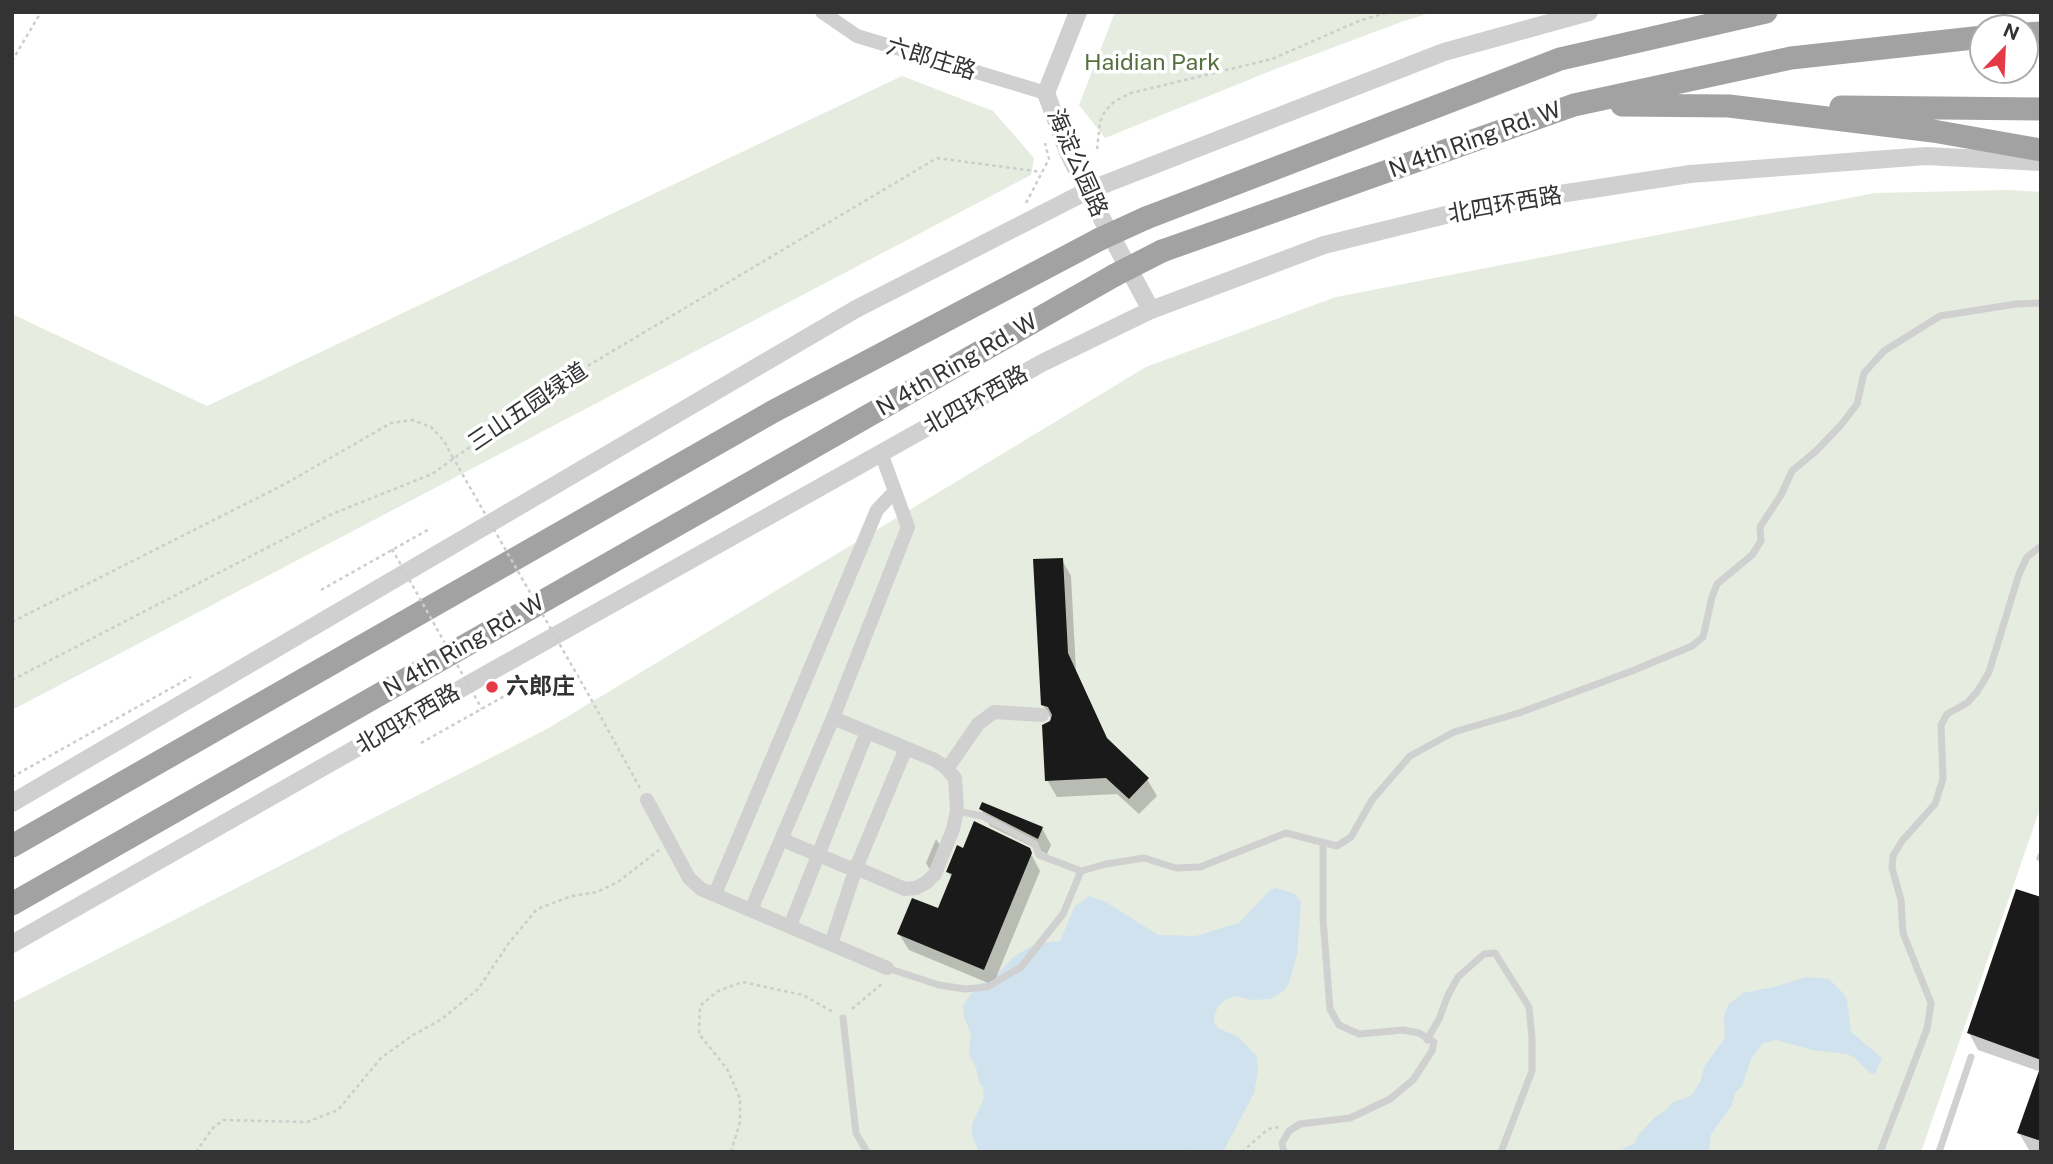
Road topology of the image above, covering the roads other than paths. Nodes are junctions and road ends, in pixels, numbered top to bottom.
1 (822, 12) edge
2 (1078, 12) edge
3 (1589, 12) edge
4 (1766, 12) edge
5 (1969, 39) edge
6 (1046, 93) junction
7 (1574, 105) junction
8 (1729, 106) junction
9 (2041, 109) edge
10 (2041, 150) edge
11 (2041, 162) edge
12 (1087, 191) junction
13 (2041, 303) edge
14 (1151, 310) junction
15 (881, 453) junction
16 (895, 491) junction
17 (2041, 546) edge
18 (1042, 715) dead end
19 (833, 718) junction
20 (867, 732) junction
21 (906, 748) junction
22 (947, 769) junction
23 (647, 800) road end
24 (12, 801) edge
25 (957, 811) junction
26 (782, 837) junction
27 (1322, 843) junction
28 (12, 846) edge
29 (818, 855) junction
30 (856, 868) junction
31 (1081, 871) junction
32 (715, 894) junction
33 (12, 904) edge
34 (751, 910) junction
35 (790, 926) junction
36 (12, 944) edge
37 (831, 944) junction
38 (893, 970) joint
39 (843, 1018) road end
40 (1427, 1040) junction
41 (1971, 1058) dead end
42 (867, 1152) edge
43 (1284, 1152) edge
44 (1501, 1152) edge
45 (1880, 1152) edge
46 (1939, 1152) edge

1 - 6 street, 六郎庄路
2 - 6 street, 海淀公园路
3 - 12 street
4 - 28 highway, N 4th Ring Rd. W, bridge
5 - 7 highway, N 4th Ring Rd. W
6 - 12 street, 海淀公园路
7 - 8 highway
7 - 33 highway, N 4th Ring Rd. W, bridge
8 - 9 highway
8 - 10 highway
11 - 14 street, 北四环西路
12 - 14 street, 海淀公园路
12 - 24 street
13 - 27 lane
14 - 15 street, 北四环西路
15 - 16 street
15 - 36 street, 北四环西路
16 - 19 street
16 - 32 street
17 - 45 lane
18 - 22 street
19 - 20 street
19 - 26 street
20 - 21 street
20 - 29 street
21 - 22 street
21 - 30 street
22 - 25 street
23 - 32 street
25 - 30 street
25 - 31 lane
26 - 29 street
26 - 34 street
27 - 31 lane
27 - 40 lane
29 - 30 street
29 - 35 street
30 - 37 street
31 - 38 lane
32 - 34 street
34 - 35 street
35 - 37 street
37 - 38 street
39 - 42 lane
40 - 43 lane
40 - 44 lane
41 - 46 lane

